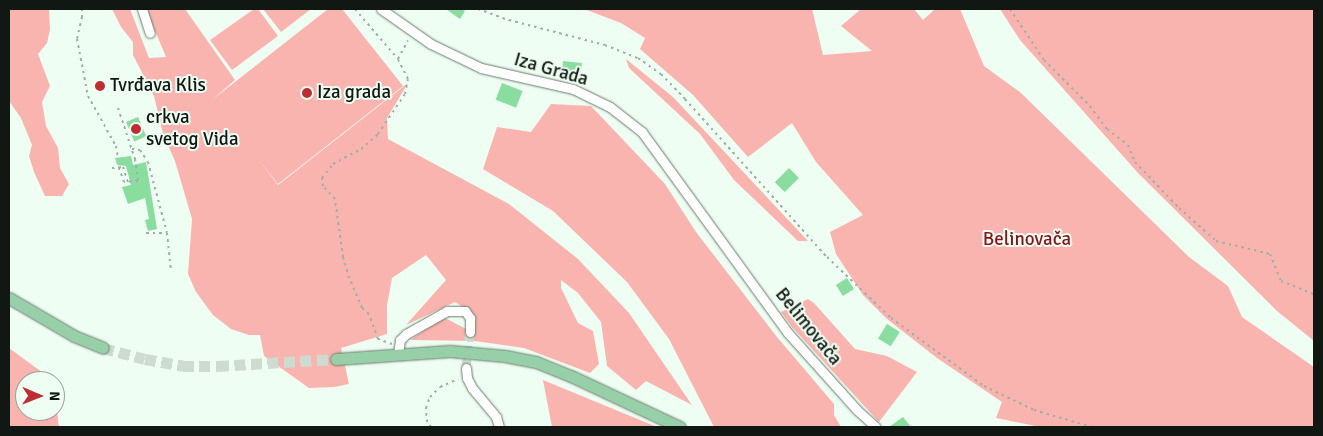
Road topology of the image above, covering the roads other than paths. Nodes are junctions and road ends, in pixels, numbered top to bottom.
1 (142, 9) edge
2 (381, 9) edge
3 (150, 33) dead end
4 (722, 242) joint
5 (9, 298) edge
6 (470, 332) tunnel mouth
7 (103, 348) tunnel mouth
8 (399, 350) junction
9 (336, 359) tunnel mouth
10 (466, 368) tunnel mouth
11 (499, 427) edge
12 (680, 427) edge
13 (876, 427) edge

1 - 3 street
2 - 4 street, Iza Grada
4 - 13 street, Belimovača
5 - 7 main road
6 - 8 street
8 - 9 main road
8 - 12 main road
10 - 11 street

